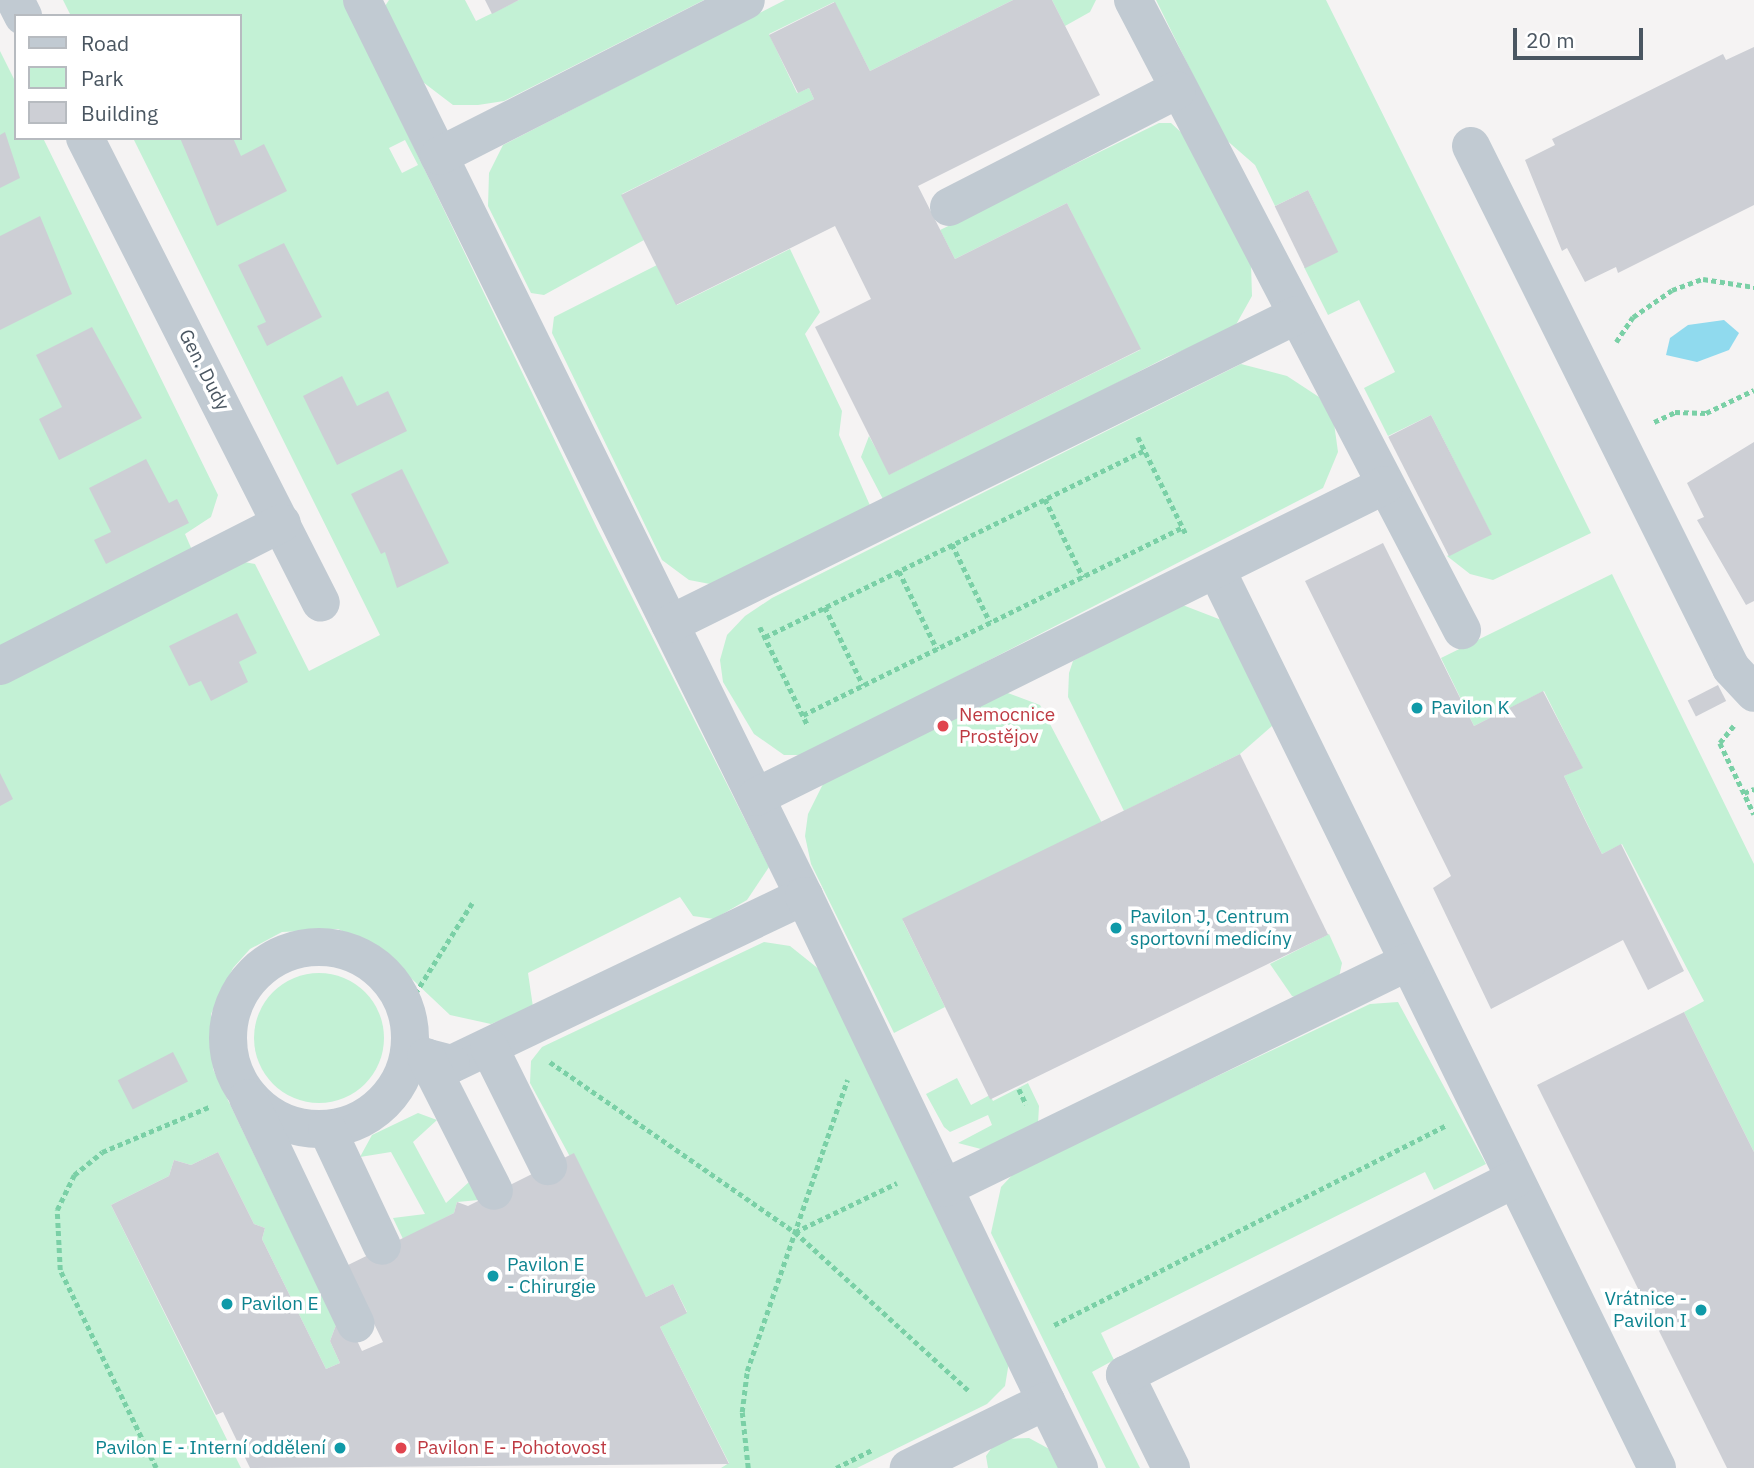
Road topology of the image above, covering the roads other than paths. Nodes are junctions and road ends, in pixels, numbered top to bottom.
1 (362, 0) edge
2 (746, 0) edge
3 (1133, 0) edge
4 (1177, 90) junction
5 (86, 140) edge
6 (1471, 145) dead end
7 (439, 156) junction
8 (949, 207) dead end
9 (1297, 315) junction
10 (1385, 485) junction
11 (282, 523) junction
12 (1212, 573) junction
13 (321, 603) dead end
14 (670, 624) junction
15 (1462, 630) dead end
16 (0, 666) edge
17 (1745, 707) edge
18 (756, 797) junction
19 (804, 896) junction
20 (1408, 962) junction
21 (501, 1041) junction
22 (418, 1055) junction
23 (246, 1093) junction
24 (327, 1129) junction
25 (548, 1166) dead end
26 (938, 1177) junction
27 (1515, 1179) junction
28 (494, 1191) dead end
29 (382, 1246) dead end
30 (356, 1324) dead end
31 (1046, 1401) junction
32 (896, 1456) edge
33 (1079, 1468) edge
34 (1171, 1468) edge
35 (1657, 1468) edge

1 - 7 street
2 - 7 street
3 - 4 street
4 - 8 street
4 - 9 street
5 - 11 street, Gen. Dudy
6 - 17 street
7 - 14 street
9 - 10 street
9 - 14 street
10 - 12 street
10 - 15 street
11 - 13 street, Gen. Dudy
11 - 16 street
12 - 18 street
12 - 20 street
14 - 18 street
18 - 19 street
19 - 21 street
19 - 26 street
20 - 26 street
20 - 27 street
21 - 22 street
21 - 25 street
22 - 23 street
22 - 24 street
22 - 28 street
23 - 24 street
23 - 30 street
24 - 29 street
26 - 31 street
27 - 34 street
27 - 35 street
31 - 32 street
31 - 33 street

